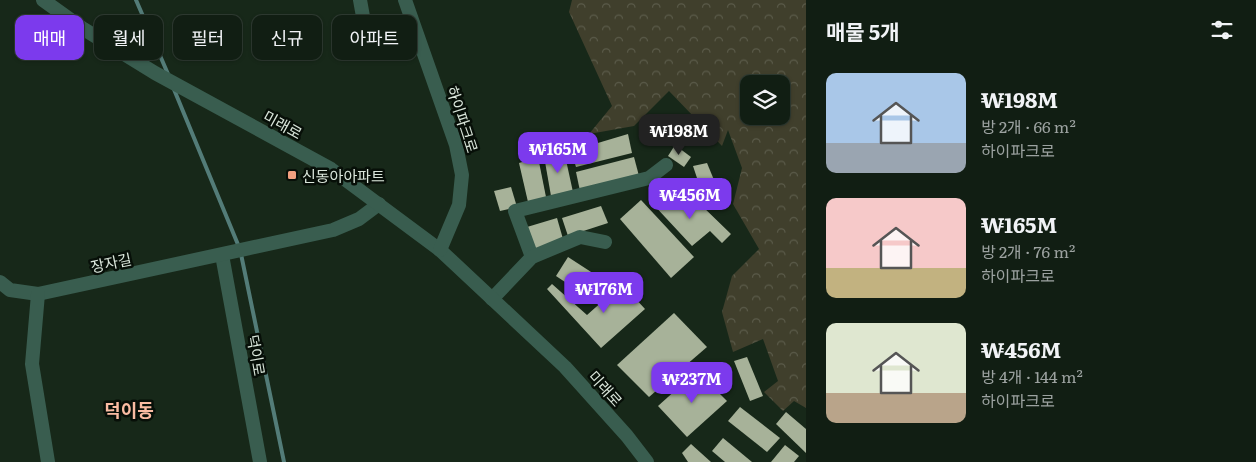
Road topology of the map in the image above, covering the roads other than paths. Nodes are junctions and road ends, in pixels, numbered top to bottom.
1 (43, 0) edge
2 (360, 0) edge
3 (405, 0) edge
4 (363, 15) edge
5 (666, 165) dead end
6 (379, 204) junction
7 (605, 242) dead end
8 (440, 250) junction
9 (227, 253) junction
10 (532, 257) junction
11 (0, 282) edge
12 (38, 294) junction
13 (492, 299) junction
14 (48, 462) edge
15 (260, 462) edge
16 (647, 462) edge

1 - 6 street, 미래로
2 - 4 street
3 - 8 street, 하이파크로
5 - 10 street
6 - 8 street, 미래로
6 - 9 street, 장자길
7 - 10 street
8 - 13 street, 미래로
9 - 12 street, 장자길
9 - 15 street, 덕이로
10 - 13 street
11 - 12 street, 장자길
12 - 14 street
13 - 16 street, 미래로

